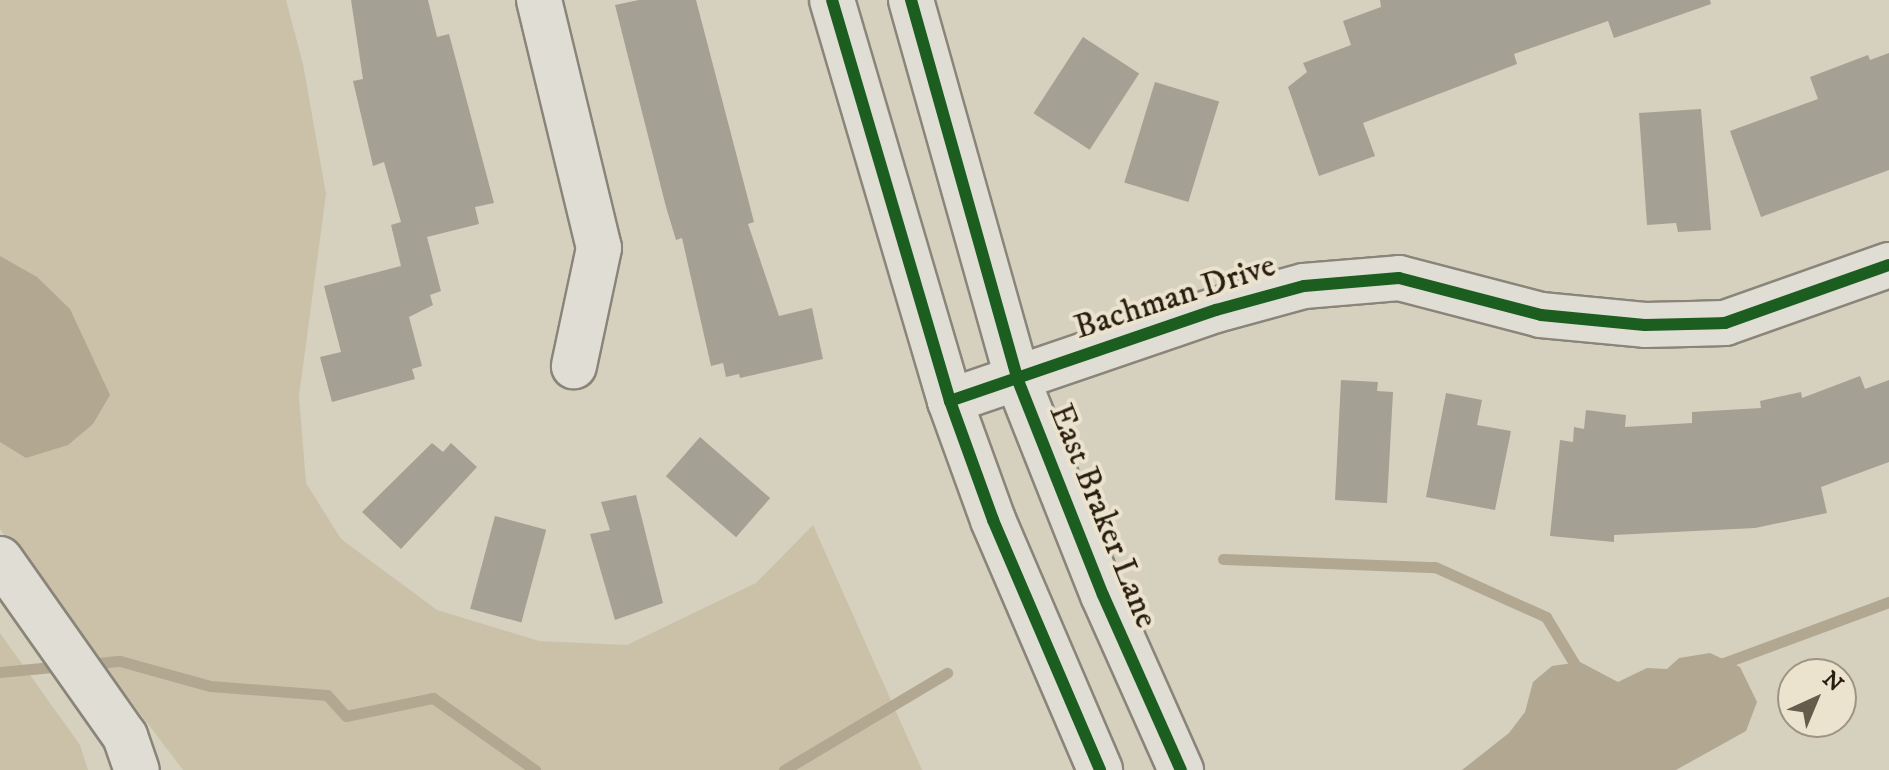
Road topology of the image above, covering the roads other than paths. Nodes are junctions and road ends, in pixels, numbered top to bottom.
1 (539, 0) edge
2 (832, 0) edge
3 (911, 0) edge
4 (1889, 265) edge
5 (574, 366) dead end
6 (1017, 378) junction
7 (950, 401) junction
8 (0, 559) edge
9 (131, 753) edge
10 (1100, 770) edge
11 (1181, 770) edge

1 - 5 street
2 - 7 street
3 - 6 street, East Braker Lane
4 - 6 street, Bachman Drive
6 - 7 street, Bachman Drive
6 - 11 street, East Braker Lane
7 - 10 street
8 - 9 street

